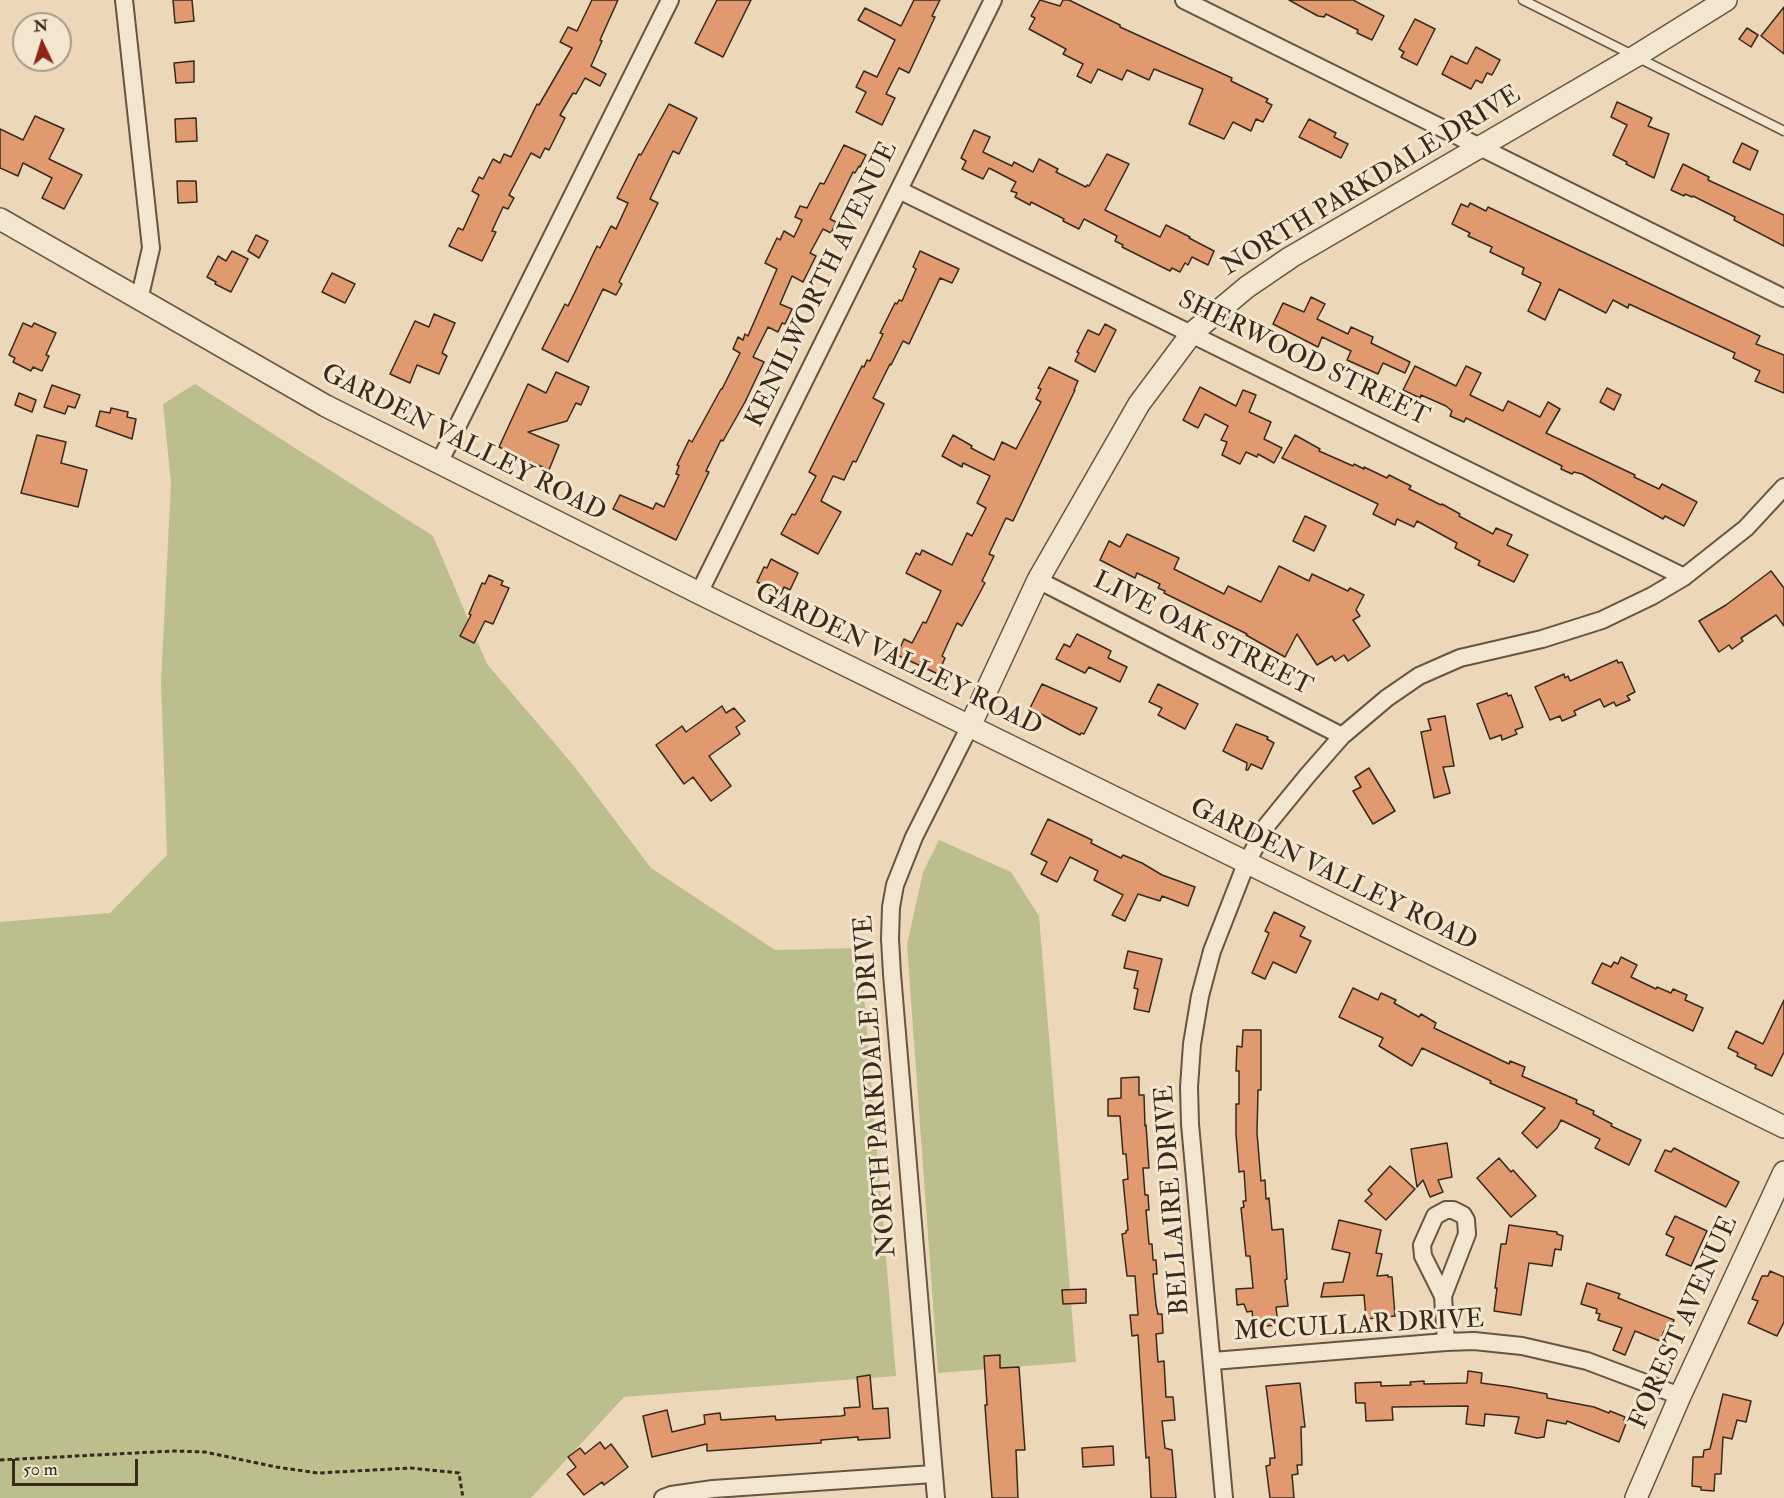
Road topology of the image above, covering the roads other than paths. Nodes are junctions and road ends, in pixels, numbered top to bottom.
1 (124, 0) edge
2 (670, 0) edge
3 (993, 0) edge
4 (1184, 0) edge
5 (1523, 0) edge
6 (1726, 0) edge
7 (1636, 56) junction
8 (1784, 131) edge
9 (1478, 147) junction
10 (899, 190) junction
11 (0, 219) edge
12 (1784, 298) edge
13 (139, 300) junction
14 (1192, 333) junction
15 (439, 463) junction
16 (1784, 487) edge
17 (1684, 577) junction
18 (1038, 580) junction
19 (699, 593) junction
20 (970, 726) junction
21 (1342, 736) junction
22 (1246, 864) junction
23 (1784, 1127) edge
24 (1784, 1172) edge
25 (1443, 1296) dead end
26 (1446, 1342) junction
27 (1212, 1361) junction
28 (1680, 1396) junction
29 (933, 1474) junction
30 (663, 1498) edge
31 (936, 1498) edge
32 (1224, 1498) edge
33 (1636, 1498) edge

1 - 13 street
2 - 15 street
3 - 10 street, KENILWORTH AVENUE
4 - 9 street
5 - 7 lane
6 - 7 street, NORTH PARKDALE DRIVE
7 - 8 lane
7 - 9 street, NORTH PARKDALE DRIVE
9 - 12 street
9 - 14 street, NORTH PARKDALE DRIVE
10 - 14 street, SHERWOOD STREET
10 - 19 street, KENILWORTH AVENUE
11 - 13 street, GARDEN VALLEY ROAD
13 - 15 street, GARDEN VALLEY ROAD
14 - 17 street, SHERWOOD STREET
14 - 18 street, NORTH PARKDALE DRIVE
15 - 19 street, GARDEN VALLEY ROAD
16 - 17 street, BELLAIRE DRIVE
17 - 21 street, BELLAIRE DRIVE
18 - 20 street, NORTH PARKDALE DRIVE
18 - 21 street, LIVE OAK STREET
19 - 20 street, GARDEN VALLEY ROAD
20 - 22 street, GARDEN VALLEY ROAD
20 - 29 street, NORTH PARKDALE DRIVE
21 - 22 street, BELLAIRE DRIVE
22 - 23 street, GARDEN VALLEY ROAD
22 - 27 street, BELLAIRE DRIVE
24 - 28 street, FOREST AVENUE
25 - 26 street
26 - 27 street, MCCULLAR DRIVE
26 - 28 street, MCCULLAR DRIVE
27 - 32 street, BELLAIRE DRIVE
28 - 33 street, FOREST AVENUE
29 - 30 street
29 - 31 street, NORTH PARKDALE DRIVE

